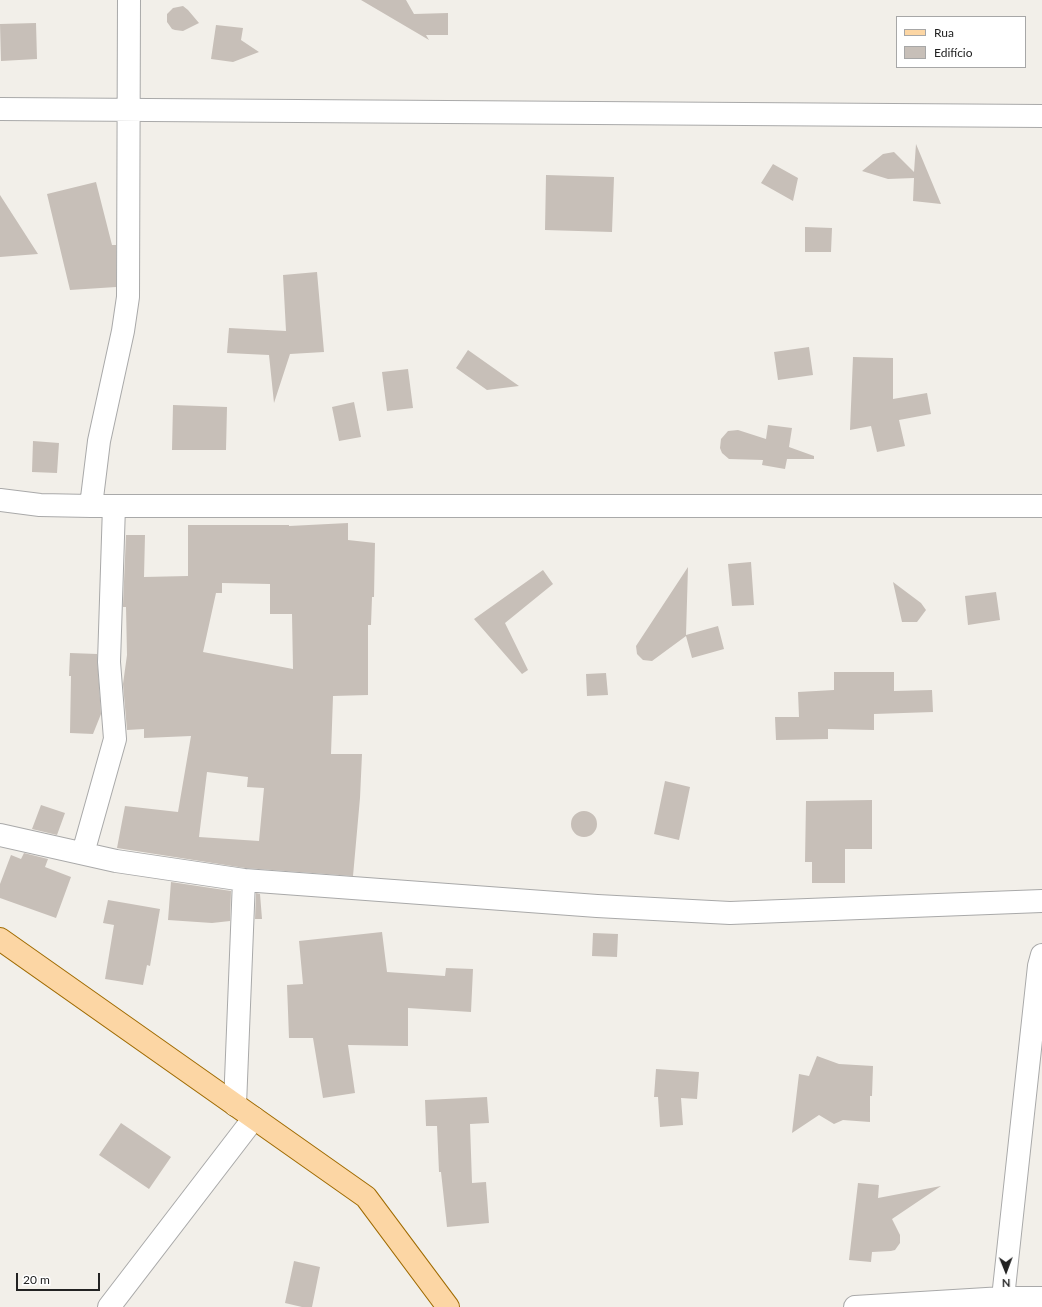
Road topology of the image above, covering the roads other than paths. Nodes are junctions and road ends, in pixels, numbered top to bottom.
1 (129, 0) edge
2 (0, 109) edge
3 (128, 110) junction
4 (1042, 116) edge
5 (0, 500) edge
6 (91, 506) junction
7 (114, 506) junction
8 (1042, 506) edge
9 (0, 835) edge
10 (83, 853) junction
11 (244, 880) junction
12 (1042, 901) edge
13 (0, 938) edge
14 (1042, 955) edge
15 (235, 1105) junction
16 (254, 1118) junction
17 (1042, 1298) edge
18 (1003, 1303) edge
19 (109, 1307) edge
20 (448, 1307) edge
21 (855, 1307) edge

1 - 3 street
2 - 3 street
3 - 4 street
3 - 6 street
5 - 6 street
6 - 7 street
7 - 8 street
7 - 10 street
9 - 10 street
10 - 11 street
11 - 12 street
11 - 15 street
13 - 15 main road
14 - 18 street
15 - 16 main road
16 - 19 street
16 - 20 main road
17 - 18 street
18 - 21 street

